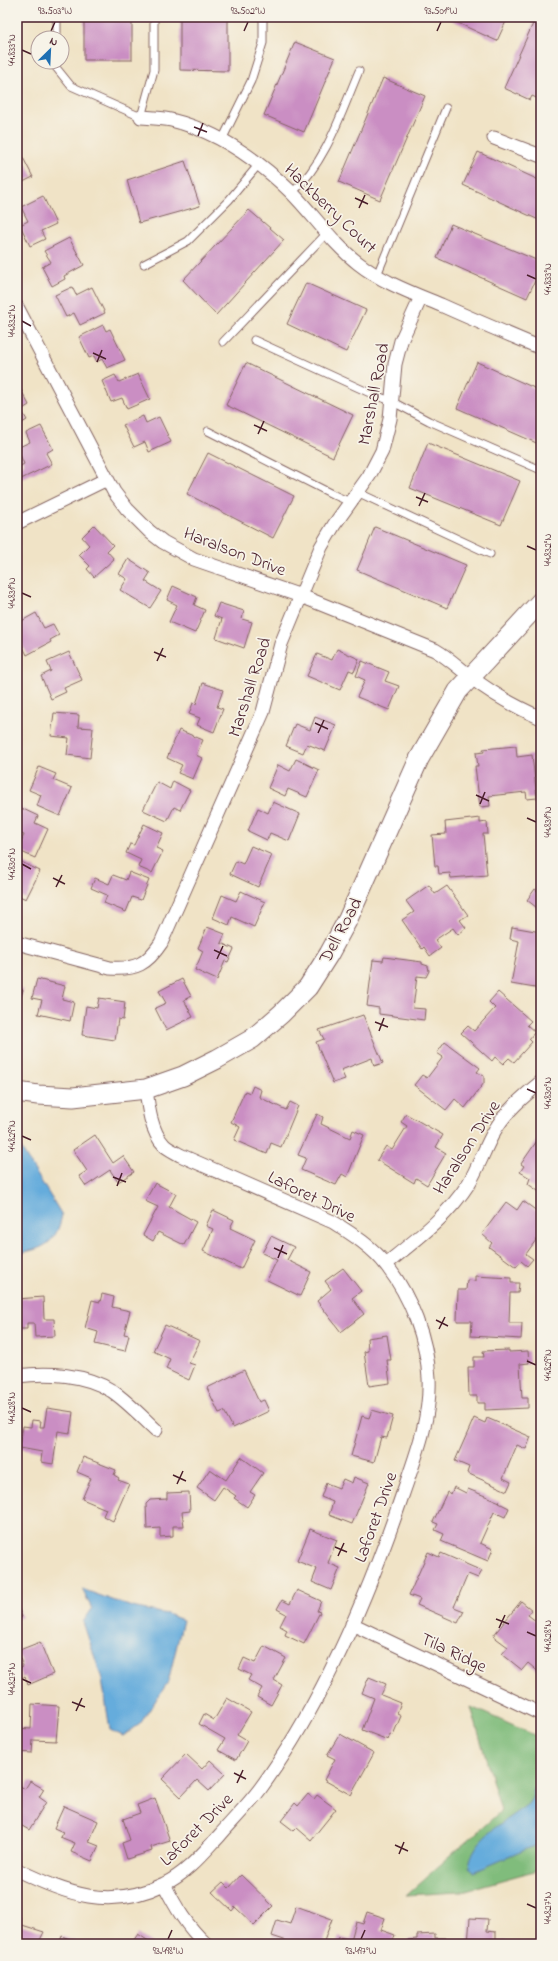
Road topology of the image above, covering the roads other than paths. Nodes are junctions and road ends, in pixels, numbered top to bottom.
1 (57, 17) edge
2 (154, 17) edge
3 (263, 17) edge
4 (57, 30) edge
5 (58, 70) edge
6 (359, 71) dead end
7 (446, 108) dead end
8 (141, 117) junction
9 (494, 138) dead end
10 (222, 140) junction
11 (541, 156) edge
12 (259, 164) junction
13 (292, 193) junction
14 (327, 233) junction
15 (144, 264) dead end
16 (377, 275) junction
17 (421, 297) junction
18 (17, 307) edge
19 (254, 340) dead end
20 (223, 342) dead end
21 (541, 348) edge
22 (391, 401) junction
23 (208, 431) dead end
24 (541, 470) edge
25 (107, 479) junction
26 (354, 497) junction
27 (17, 523) edge
28 (490, 554) dead end
29 (301, 596) junction
30 (541, 601) edge
31 (470, 677) junction
32 (541, 718) edge
33 (17, 943) edge
34 (541, 1082) edge
35 (146, 1088) junction
36 (17, 1092) edge
37 (386, 1264) junction
38 (17, 1376) edge
39 (156, 1430) dead end
40 (352, 1624) junction
41 (541, 1714) edge
42 (17, 1870) edge
43 (164, 1884) junction
44 (206, 1944) edge

1 - 4 lane
2 - 8 lane
3 - 10 lane
5 - 8 lane
6 - 13 lane
7 - 16 lane
8 - 10 street, Hackberry Court
9 - 11 street
10 - 12 street, Hackberry Court
12 - 13 street, Hackberry Court
12 - 15 lane
13 - 14 street, Hackberry Court
14 - 16 street, Hackberry Court
14 - 20 lane
16 - 17 street, Hackberry Court
17 - 21 street, Hackberry Court
17 - 22 street, Marshall Road
18 - 25 street, Haralson Drive
19 - 22 lane
22 - 24 lane
22 - 26 street, Marshall Road
23 - 26 lane
25 - 27 street
25 - 29 street, Haralson Drive
26 - 28 lane
26 - 29 street, Marshall Road
29 - 31 street, Haralson Drive
29 - 33 street, Marshall Road
30 - 31 street, Dell Road
31 - 32 street, Haralson Drive
31 - 35 street, Dell Road
34 - 37 street, Haralson Drive
35 - 36 street, Dell Road
35 - 37 street, Laforet Drive
37 - 40 street, Laforet Drive
38 - 39 street
40 - 41 street, Tila Ridge
40 - 43 street, Laforet Drive
42 - 43 street, Laforet Drive
43 - 44 street

